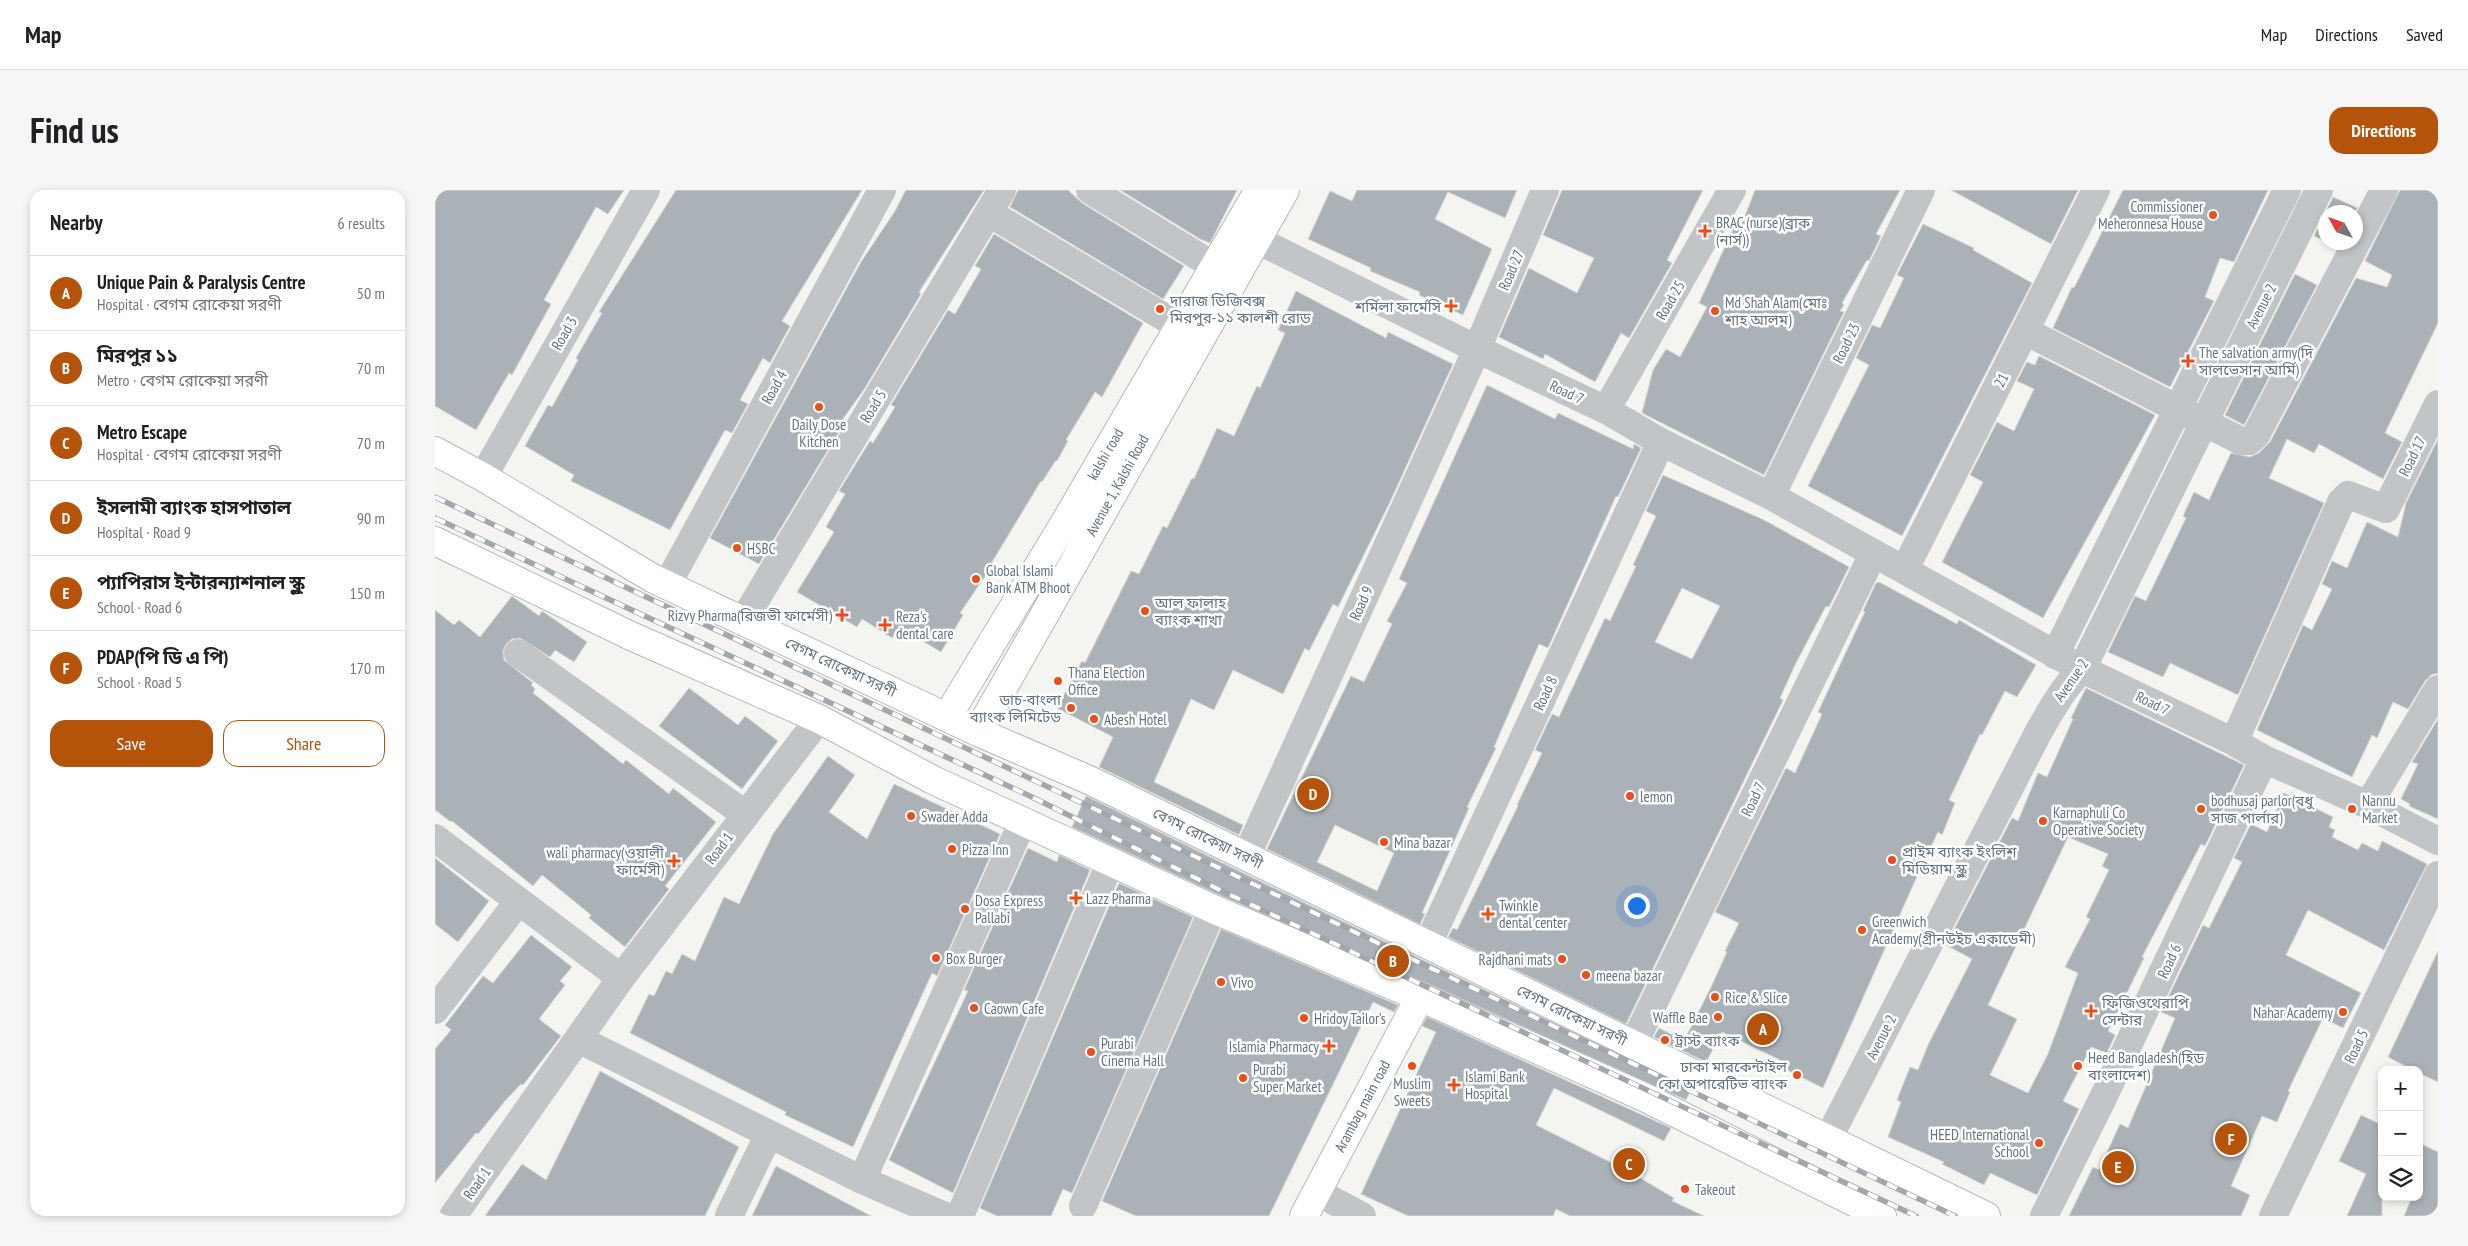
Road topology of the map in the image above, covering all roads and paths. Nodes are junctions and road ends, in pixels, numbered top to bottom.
1 (646, 190) edge
2 (882, 190) edge
3 (1090, 190) edge
4 (1259, 190) edge
5 (1285, 190) edge
6 (1545, 190) edge
7 (1732, 190) edge
8 (1921, 190) edge
9 (2096, 190) edge
10 (2287, 190) edge
11 (2319, 190) edge
12 (2385, 190) edge
13 (995, 201) edge
14 (1255, 239) junction
15 (1214, 266) junction
16 (1179, 326) junction
17 (2025, 331) junction
18 (1477, 349) junction
19 (2438, 404) edge
20 (2178, 409) junction
21 (1606, 410) junction
22 (2203, 422) junction
23 (1661, 442) junction
24 (435, 451) edge
25 (483, 477) junction
26 (1771, 496) junction
27 (435, 541) edge
28 (1873, 554) junction
29 (1905, 569) junction
30 (667, 585) junction
31 (743, 621) junction
32 (518, 653) dead end
33 (2055, 655) junction
34 (2082, 669) junction
35 (2438, 689) edge
36 (947, 716) junction
37 (819, 719) junction
38 (978, 732) junction
39 (2234, 742) junction
40 (2264, 759) junction
41 (2369, 805) junction
42 (745, 814) junction
43 (1023, 821) junction
44 (435, 838) edge
45 (2438, 840) edge
46 (1246, 857) junction
47 (1111, 861) junction
48 (2438, 875) edge
49 (518, 902) junction
50 (1213, 909) junction
51 (1428, 944) junction
52 (621, 978) junction
53 (1420, 997) junction
54 (435, 1010) edge
55 (578, 1039) junction
56 (1633, 1044) junction
57 (769, 1134) junction
58 (1828, 1139) junction
59 (862, 1180) junction
60 (1311, 1204) edge
61 (1083, 1206) dead end
62 (453, 1216) edge
63 (729, 1216) edge
64 (945, 1216) edge
65 (960, 1216) edge
66 (1362, 1216) edge
67 (1883, 1216) edge
68 (1986, 1216) edge
69 (2044, 1216) edge
70 (2273, 1216) edge

1 - 25 street, Road 3
2 - 30 street, Road 4
3 - 15 street
4 - 15 main road, kalshi road
5 - 14 main road, Avenue 1, Kalshi Road
6 - 18 street, Road 27
7 - 21 street, Road 25
8 - 26 street, Road 23
9 - 17 street, 21
10 - 20 street, Avenue 2
11 - 22 street, Avenue 2
12 - 22 street
13 - 16 street
13 - 31 street, Road 5
14 - 18 street, Road 7
14 - 38 main road, Avenue 1, Kalshi Road
15 - 16 main road, kalshi road
16 - 36 main road, kalshi road
17 - 20 street
17 - 29 street, 21
18 - 21 street, Road 7
18 - 46 street, Road 9
19 - 39 street, Road 17
20 - 22 street
20 - 33 street, Avenue 2
21 - 23 street, Road 7
22 - 34 street, Avenue 2
23 - 26 street, Road 7
23 - 51 street, Road 8
24 - 25 main road, বেগম রোকেয়া সরণী
25 - 30 main road, বেগম রোকেয়া সরণী
26 - 28 street, Road 7
27 - 37 main road
28 - 29 street, Road 7
28 - 56 street, Road 7
29 - 33 street, Road 7
30 - 31 main road, বেগম রোকেয়া সরণী
31 - 36 main road, বেগম রোকেয়া সরণী
32 - 42 street
33 - 34 street, Road 7
34 - 39 street, Road 7
34 - 58 street, Avenue 2
35 - 41 street
36 - 38 main road, বেগম রোকেয়া সরণী
37 - 42 street, Road 1
37 - 43 main road
38 - 46 main road, বেগম রোকেয়া সরণী
39 - 40 street, Road 7
40 - 41 street, Road 7
40 - 69 street, Road 6
41 - 45 street, Road 7
42 - 52 street, Road 1
43 - 47 main road
43 - 59 street
44 - 49 street
46 - 51 main road, বেগম রোকেয়া সরণী
47 - 50 main road
47 - 65 street
48 - 70 street, Road 5
49 - 52 street
49 - 54 street
50 - 53 main road
50 - 61 street
51 - 56 main road, বেগম রোকেয়া সরণী
52 - 55 street, Road 1
53 - 60 main road, Arambag main road
53 - 67 main road
55 - 57 street
55 - 62 street, Road 1
56 - 58 main road, বেগম রোকেয়া সরণী
57 - 59 street
57 - 63 street
58 - 68 main road, বেগম রোকেয়া সরণী
59 - 64 street
60 - 66 street

